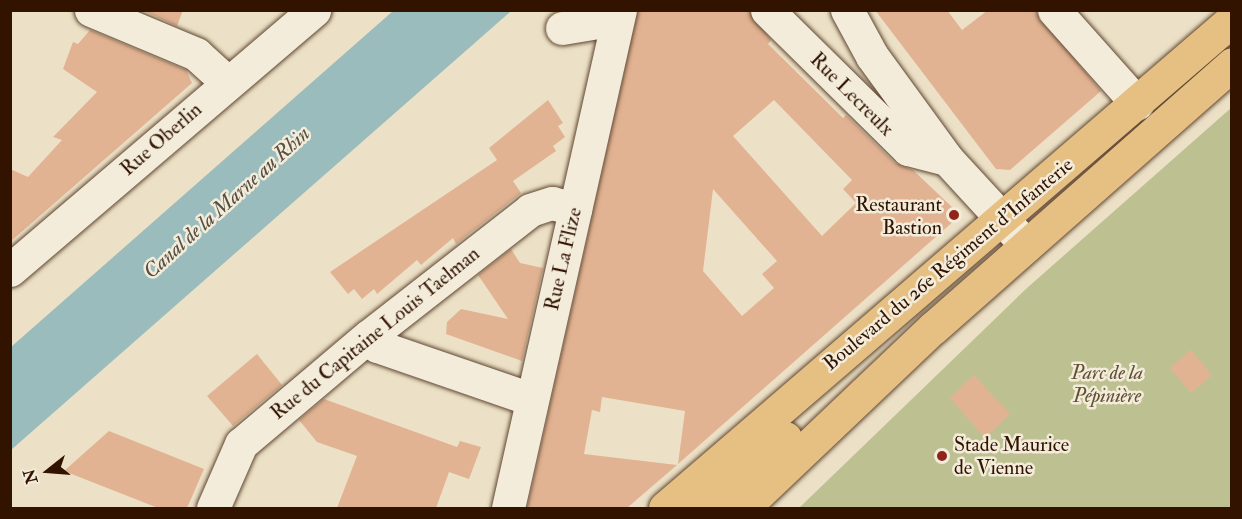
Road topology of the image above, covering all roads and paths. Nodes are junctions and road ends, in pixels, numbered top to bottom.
1 (91, 10) edge
2 (314, 10) edge
3 (767, 10) edge
4 (847, 10) edge
5 (1054, 10) edge
6 (618, 15) edge
7 (1232, 20) edge
8 (562, 28) dead end
9 (1232, 64) edge
10 (227, 82) junction
11 (1137, 103) junction
12 (947, 159) junction
13 (575, 209) junction
14 (1002, 219) junction
15 (1026, 245) junction
16 (10, 270) edge
17 (909, 295) junction
18 (369, 336) junction
19 (531, 399) junction
20 (213, 508) edge
21 (508, 508) edge
22 (665, 508) edge
23 (707, 508) edge
24 (743, 508) edge

1 - 10 street
2 - 10 street, Rue Oberlin
3 - 12 street, Rue Lecreulx
4 - 12 street, Rue Lecreulx
5 - 11 street
6 - 8 street
6 - 13 street, Rue La Flize
7 - 11 main road, Boulevard du 26e Régiment d'Infanterie
9 - 15 main road, Boulevard du 26e Régiment d'Infanterie
10 - 16 street, Rue Oberlin
11 - 14 main road, Boulevard du 26e Régiment d'Infanterie
12 - 14 street, Rue Lecreulx
13 - 18 street, Rue du Capitaine Louis Taelman
13 - 19 street, Rue La Flize
14 - 15 street, Rue Lecreulx
14 - 17 main road, Boulevard du 26e Régiment d'Infanterie
15 - 24 main road, Boulevard du 26e Régiment d'Infanterie
17 - 22 main road, Boulevard du 26e Régiment d'Infanterie
17 - 23 main road
18 - 19 street
18 - 20 street, Rue du Capitaine Louis Taelman
19 - 21 street, Rue La Flize

